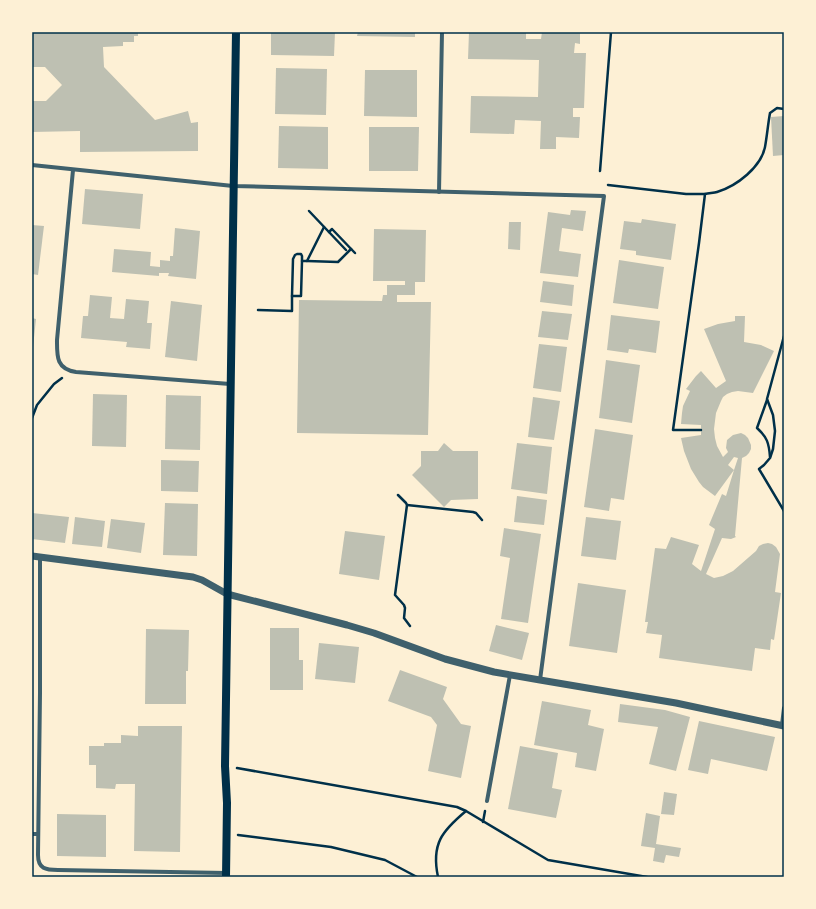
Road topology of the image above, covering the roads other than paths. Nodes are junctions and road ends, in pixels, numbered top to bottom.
1 (236, 32) edge
2 (442, 32) edge
3 (32, 165) edge
4 (73, 170) junction
5 (233, 186) junction
6 (439, 192) junction
7 (230, 384) junction
8 (32, 556) edge
9 (40, 557) junction
10 (227, 594) junction
11 (510, 675) junction
12 (540, 680) junction
13 (784, 708) edge
14 (783, 726) edge
15 (487, 801) dead end
16 (32, 834) edge
17 (38, 834) junction
18 (226, 875) edge

1 - 5 main road
2 - 6 street
3 - 4 street
4 - 5 street
4 - 7 street
5 - 6 street
5 - 7 main road
6 - 12 street
7 - 10 main road
8 - 9 street
9 - 10 street
9 - 17 street
10 - 11 street
10 - 18 main road
11 - 12 street
11 - 15 street
12 - 14 street
13 - 14 street
16 - 17 street
17 - 18 street

